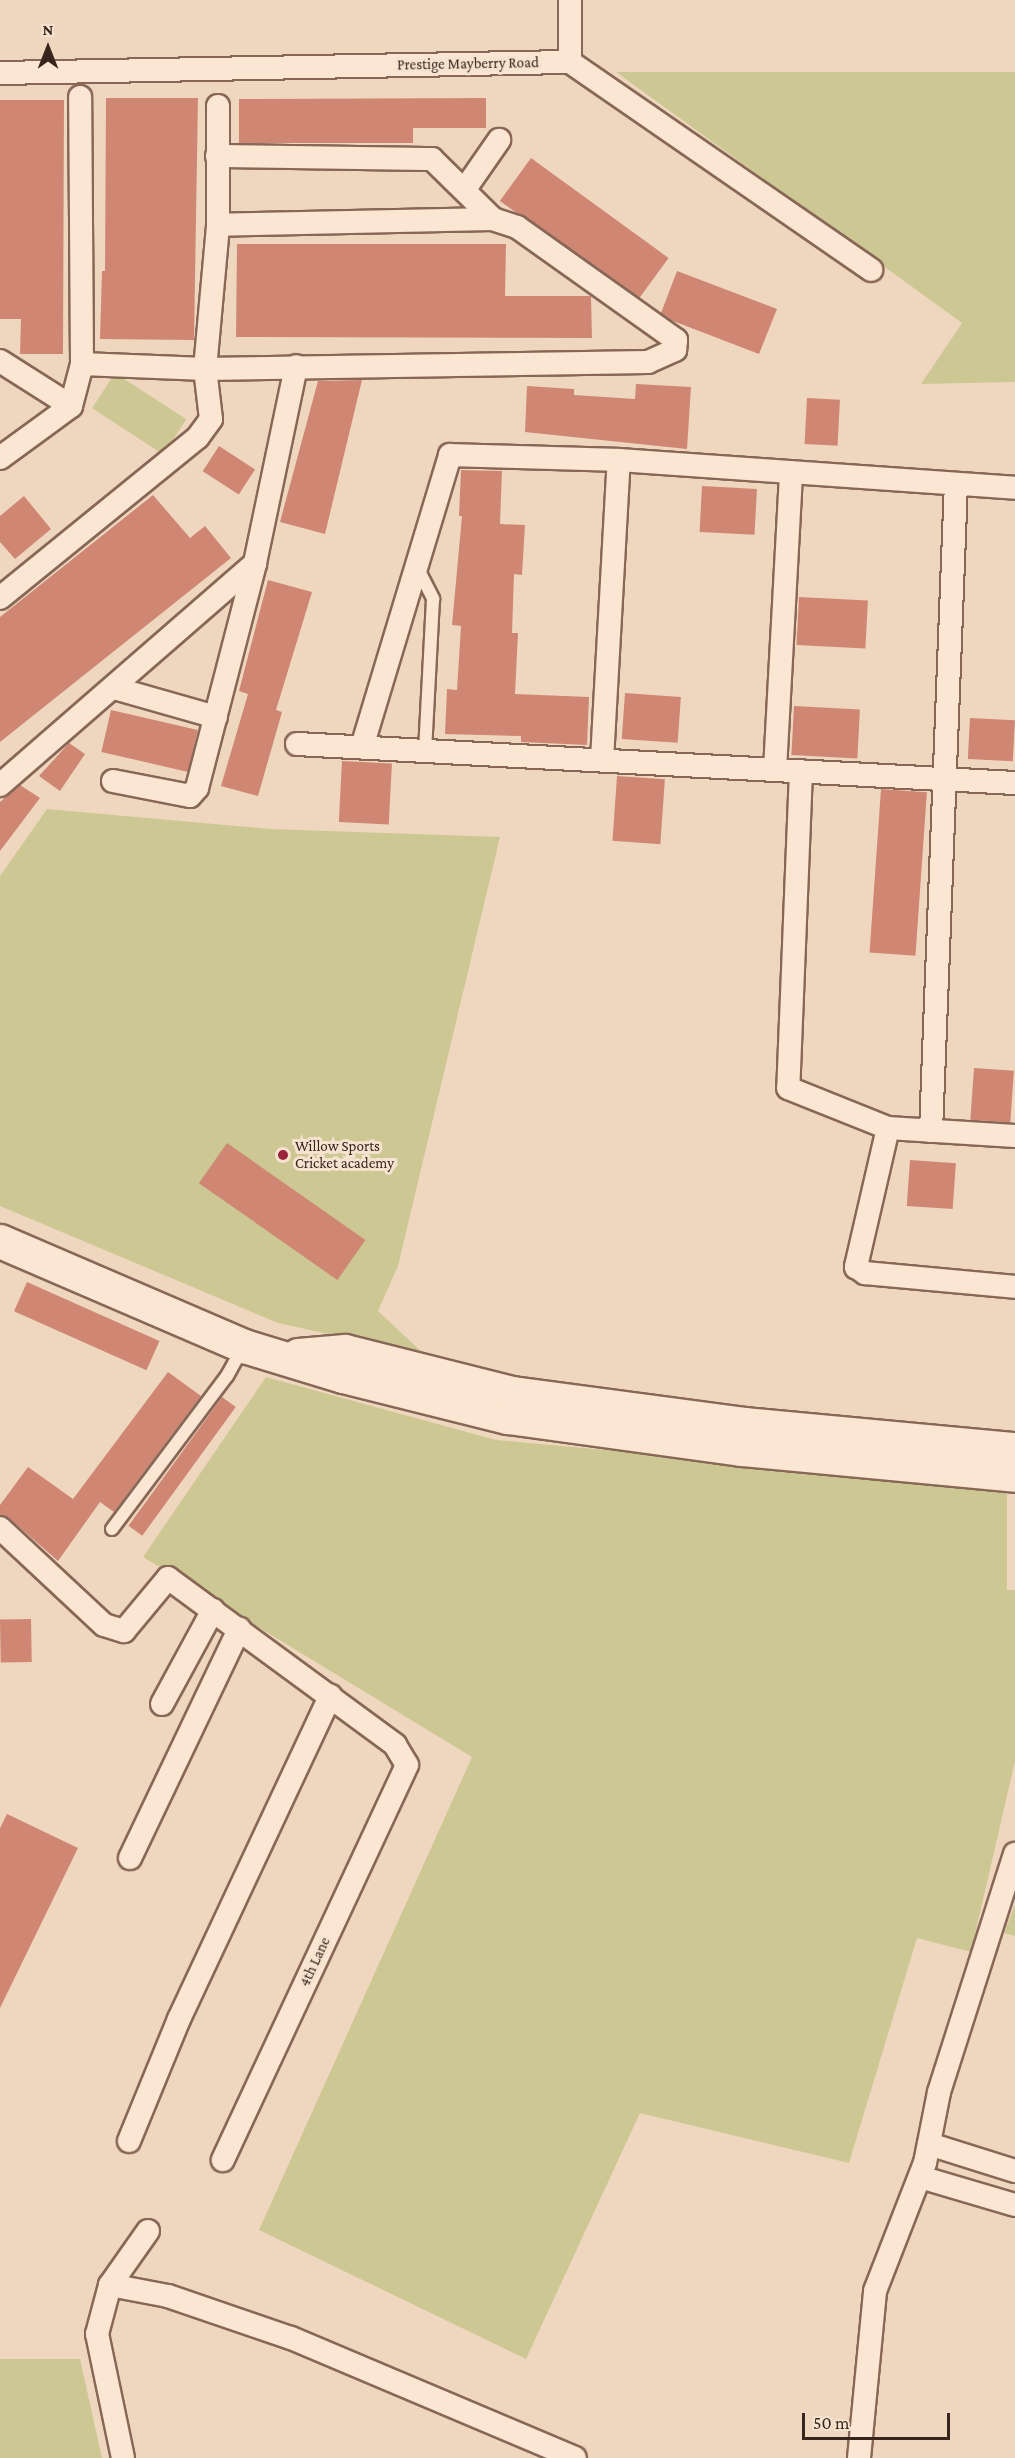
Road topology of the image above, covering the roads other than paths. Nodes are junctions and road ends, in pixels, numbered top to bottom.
1 (570, 0) edge
2 (570, 62) junction
3 (0, 73) edge
4 (80, 97) dead end
5 (218, 106) dead end
6 (499, 140) dead end
7 (217, 156) junction
8 (465, 189) junction
9 (493, 219) junction
10 (218, 225) junction
11 (872, 270) dead end
12 (0, 361) edge
13 (82, 364) junction
14 (296, 366) junction
15 (205, 369) junction
16 (71, 406) junction
17 (0, 458) edge
18 (619, 460) junction
19 (791, 472) junction
20 (956, 484) junction
21 (1015, 488) edge
22 (255, 563) junction
23 (417, 566) junction
24 (0, 598) edge
25 (114, 688) junction
26 (216, 717) junction
27 (297, 744) dead end
28 (362, 747) junction
29 (425, 751) junction
30 (602, 760) junction
31 (775, 770) junction
32 (801, 771) junction
33 (947, 779) junction
34 (113, 781) dead end
35 (1015, 783) edge
36 (0, 785) edge
37 (888, 1128) junction
38 (931, 1131) junction
39 (1015, 1136) edge
40 (0, 1241) edge
41 (1015, 1287) edge
42 (243, 1346) junction
43 (284, 1356) junction
44 (1015, 1449) edge
45 (1015, 1475) edge
46 (0, 1528) edge
47 (112, 1529) dead end
48 (213, 1610) junction
49 (239, 1629) junction
50 (330, 1696) junction
51 (162, 1704) dead end
52 (1015, 1854) edge
53 (130, 1858) dead end
54 (129, 2141) dead end
55 (929, 2144) junction
56 (223, 2160) dead end
57 (1015, 2171) edge
58 (920, 2177) junction
59 (1015, 2205) edge
60 (148, 2231) dead end
61 (110, 2285) junction
62 (123, 2458) edge
63 (575, 2458) edge
64 (859, 2458) edge

1 - 2 street
2 - 3 street, Prestige Mayberry Road
2 - 11 street
4 - 13 street
5 - 7 street
6 - 8 street
7 - 8 street
7 - 10 street
8 - 9 street
9 - 10 street
9 - 14 street
10 - 15 street
12 - 16 street
13 - 15 street
13 - 16 street
14 - 15 street
14 - 22 street
15 - 24 street
16 - 17 street
18 - 19 street
18 - 23 street
18 - 30 street
19 - 20 street
19 - 31 street
20 - 21 street
20 - 33 street
22 - 25 street
22 - 26 street
23 - 28 street
23 - 29 lane
25 - 26 street
25 - 36 street
26 - 34 street
27 - 28 street
28 - 29 street
29 - 30 street
30 - 31 street
31 - 32 street
32 - 33 street
32 - 37 street
33 - 35 street
33 - 38 street
37 - 38 street
37 - 41 street
38 - 39 street
40 - 42 street
42 - 43 street
42 - 47 lane
43 - 44 street
43 - 45 street
46 - 48 street
48 - 49 street
48 - 51 street
49 - 50 street
49 - 53 street
50 - 54 street
50 - 56 street, 4th Lane
52 - 55 street
55 - 57 street
55 - 58 street
58 - 59 street
58 - 64 street
60 - 61 street
61 - 62 street
61 - 63 street

